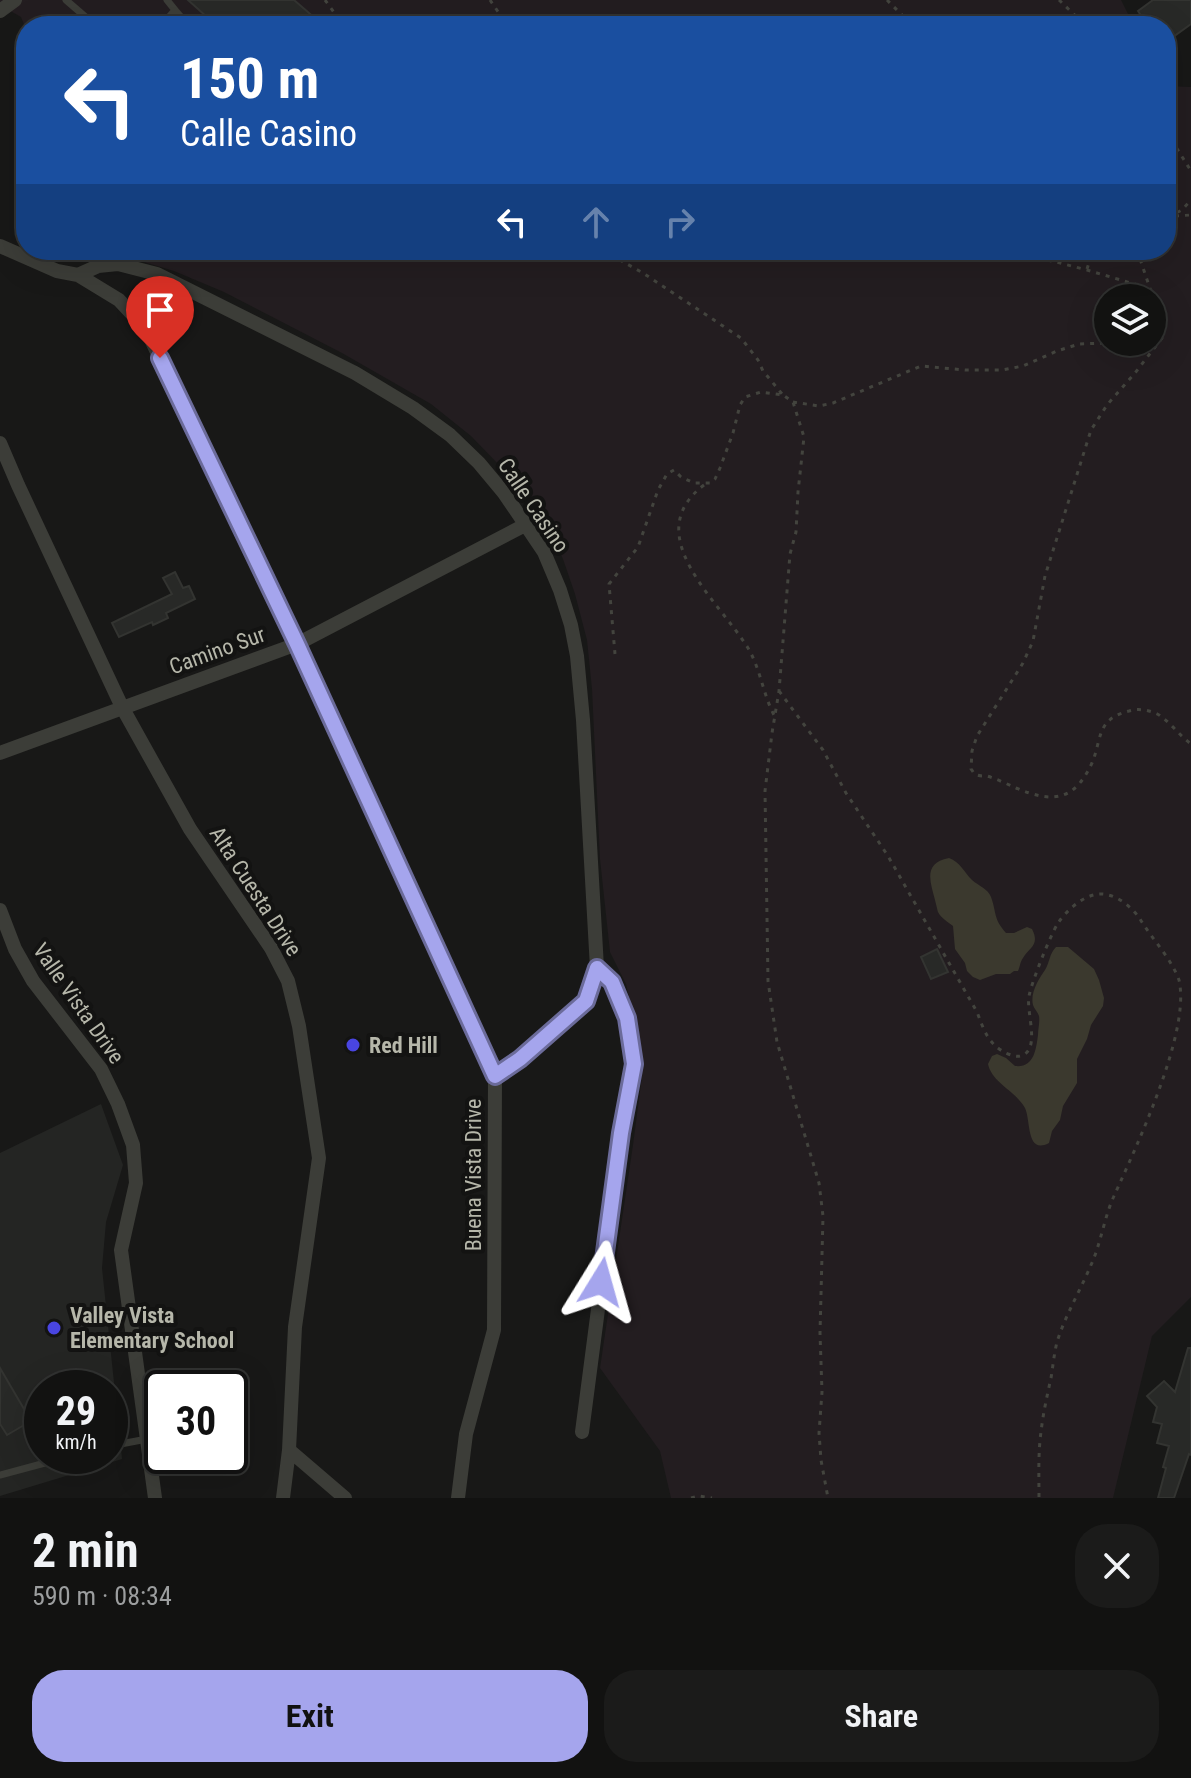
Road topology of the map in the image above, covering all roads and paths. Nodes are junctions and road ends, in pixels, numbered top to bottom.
1 (15, 0) edge
2 (66, 0) edge
3 (167, 0) edge
4 (490, 0) edge
5 (887, 0) edge
6 (1059, 0) edge
7 (175, 10) junction
8 (0, 11) edge
9 (84, 16) edge
10 (170, 16) edge
11 (180, 16) edge
12 (502, 16) edge
13 (903, 16) edge
14 (1076, 16) edge
15 (1176, 147) edge
16 (1191, 171) edge
17 (1191, 200) edge
18 (1176, 213) edge
19 (32, 260) edge
20 (620, 260) edge
21 (1048, 260) edge
22 (1090, 260) edge
23 (1140, 260) edge
24 (1087, 270) junction
25 (78, 275) junction
26 (1134, 284) edge
27 (1148, 284) edge
28 (1094, 343) edge
29 (1148, 356) edge
30 (783, 395) junction
31 (793, 402) junction
32 (0, 443) edge
33 (704, 484) junction
34 (525, 525) junction
35 (297, 644) junction
36 (615, 654) dead end
37 (779, 691) junction
38 (122, 707) junction
39 (775, 717) junction
40 (1191, 744) edge
41 (0, 753) edge
42 (0, 910) edge
43 (597, 968) junction
44 (495, 1076) junction
45 (144, 1417) edge
46 (582, 1432) dead end
47 (289, 1450) junction
48 (24, 1469) edge
49 (152, 1474) edge
50 (0, 1475) edge
51 (155, 1498) edge
52 (283, 1498) edge
53 (345, 1498) edge
54 (458, 1498) edge
55 (691, 1498) edge
56 (712, 1498) edge
57 (828, 1498) edge
58 (1039, 1498) edge

1 - 8 street
2 - 9 lane
3 - 7 lane
4 - 12 path
5 - 13 path
6 - 14 path
7 - 10 lane
7 - 11 lane
15 - 16 path
17 - 18 path
19 - 25 street, Buena Vista Drive
20 - 30 path
21 - 24 path
22 - 24 path
23 - 27 path
24 - 26 path
25 - 34 street, Calle Casino
25 - 35 street, Buena Vista Drive
28 - 31 path
29 - 40 path
30 - 31 path
30 - 33 path
31 - 37 path
32 - 38 street, Alta Cuesta Drive
33 - 36 path
33 - 39 path
34 - 35 street, Camino Sur
34 - 43 street, Calle Casino
35 - 38 street, Camino Sur
35 - 44 street, Buena Vista Drive
37 - 39 path
37 - 58 path
38 - 41 street, Camino Sur
38 - 47 street, Alta Cuesta Drive
39 - 57 path
42 - 45 street, Valle Vista Drive
43 - 44 street, Calle Casino
43 - 46 street
44 - 54 street, Buena Vista Drive
47 - 52 street, Alta Cuesta Drive
47 - 53 street
48 - 50 lane
49 - 51 street, Valle Vista Drive
55 - 56 path

